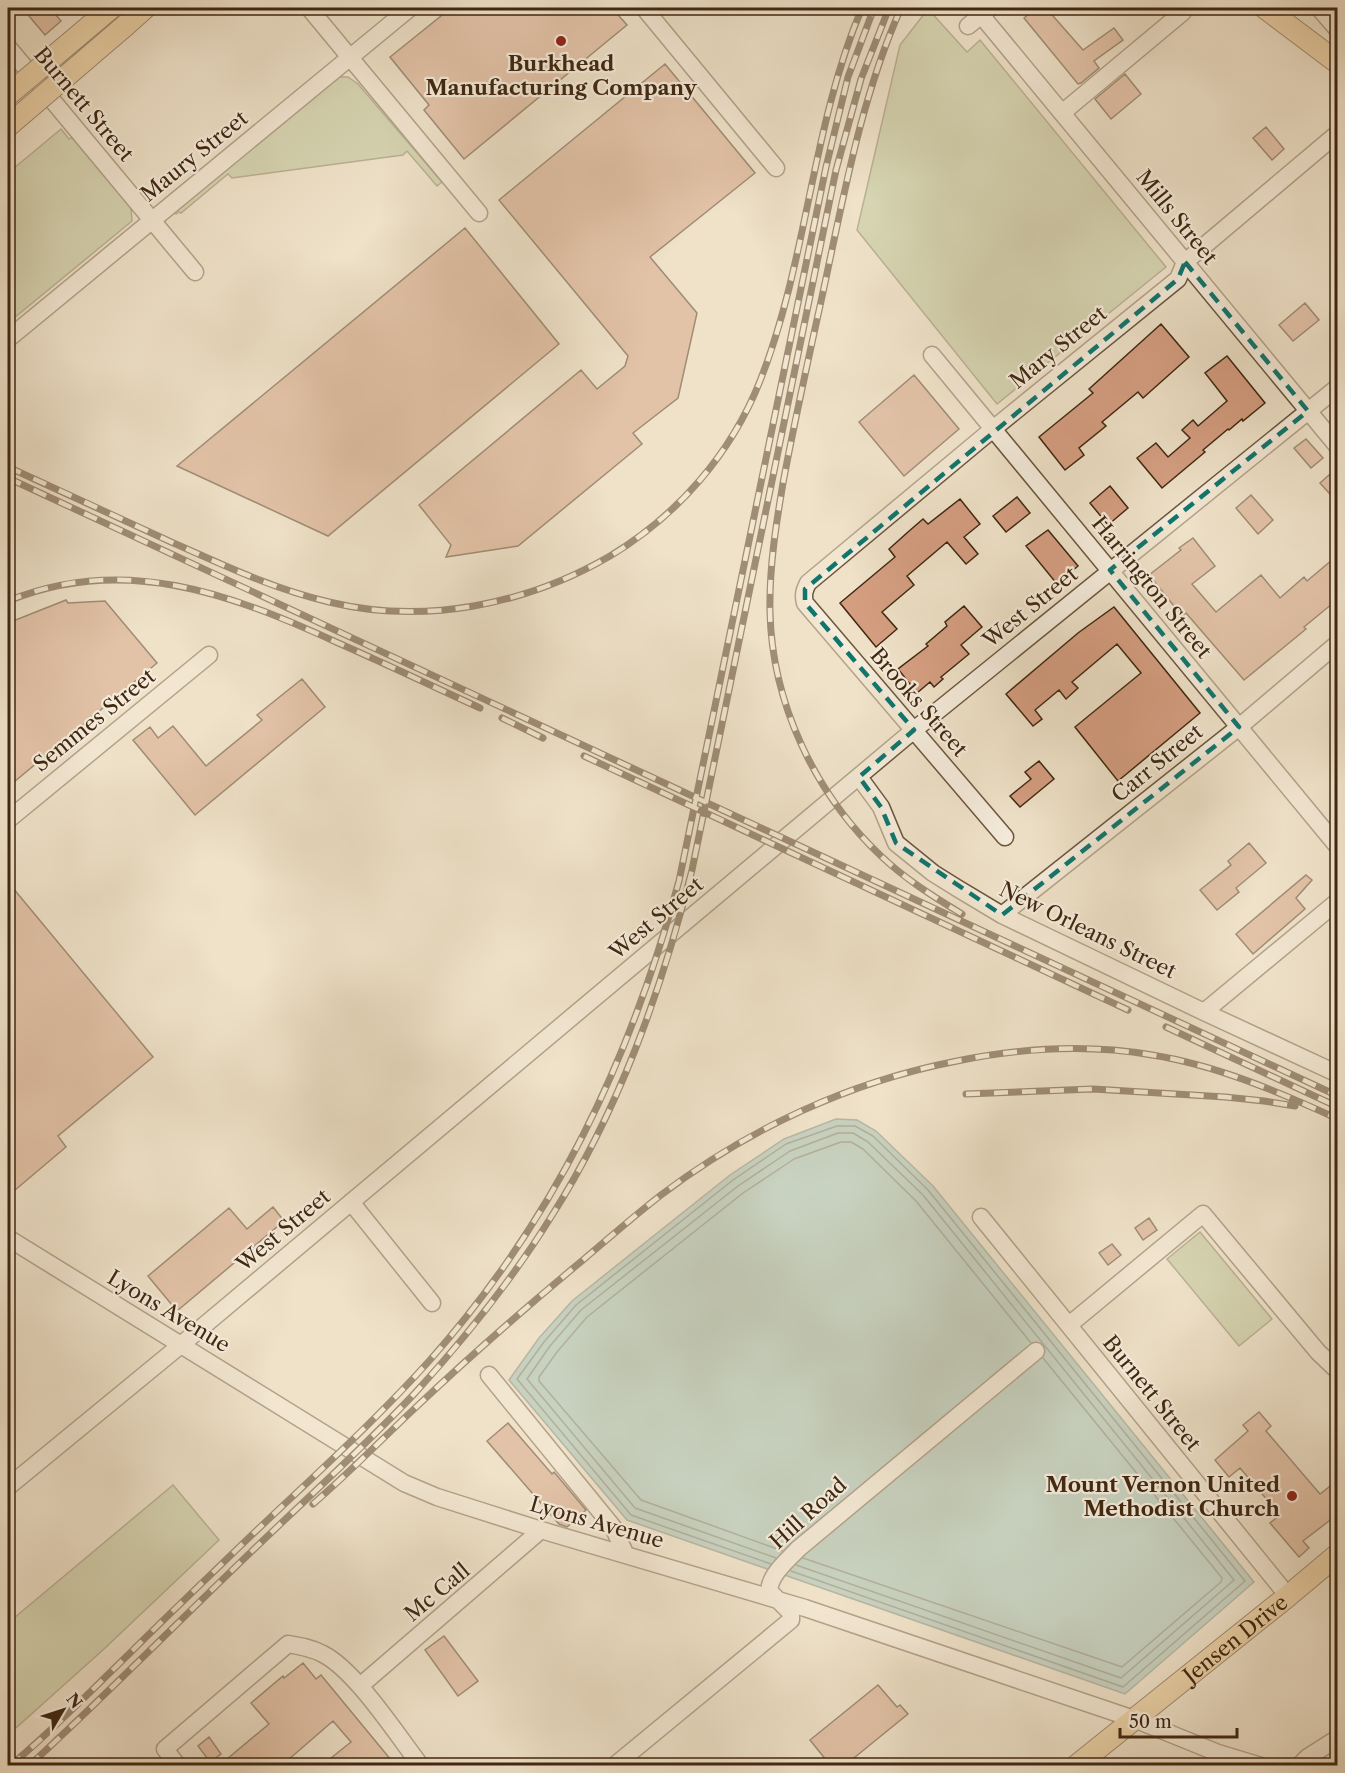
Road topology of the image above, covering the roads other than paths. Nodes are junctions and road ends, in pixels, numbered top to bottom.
1 (111, 8) edge
2 (145, 8) edge
3 (309, 8) edge
4 (410, 8) edge
5 (644, 8) edge
6 (1265, 8) edge
7 (1319, 8) edge
8 (986, 11) edge
9 (1184, 12) dead end
10 (968, 26) dead end
11 (1338, 30) edge
12 (8, 47) edge
13 (349, 57) junction
14 (1338, 63) edge
15 (8, 95) edge
16 (1062, 113) junction
17 (8, 126) edge
18 (1338, 133) edge
19 (776, 168) dead end
20 (479, 213) dead end
21 (152, 220) junction
22 (1185, 262) junction
23 (195, 272) dead end
24 (8, 339) edge
25 (932, 355) dead end
26 (1338, 387) edge
27 (1308, 411) junction
28 (993, 429) junction
29 (1338, 447) edge
30 (1110, 570) junction
31 (803, 594) joint
32 (1338, 643) edge
33 (209, 655) dead end
34 (1239, 727) junction
35 (914, 730) junction
36 (859, 777) junction
37 (8, 820) edge
38 (1005, 837) dead end
39 (1338, 847) edge
40 (1338, 900) edge
41 (1002, 915) junction
42 (1204, 1012) junction
43 (1338, 1074) edge
44 (351, 1203) junction
45 (981, 1217) dead end
46 (8, 1238) edge
47 (432, 1303) dead end
48 (1069, 1325) junction
49 (182, 1344) junction
50 (1036, 1351) dead end
51 (1338, 1371) edge
52 (489, 1375) dead end
53 (8, 1487) edge
54 (541, 1530) junction
55 (625, 1554) junction
56 (1338, 1554) edge
57 (1288, 1596) junction
58 (775, 1598) junction
59 (360, 1686) junction
60 (1134, 1719) junction
61 (1338, 1738) edge
62 (1218, 1753) junction
63 (178, 1766) edge
64 (421, 1766) edge
65 (614, 1766) edge
66 (1076, 1766) edge
67 (1238, 1766) edge
68 (1261, 1766) edge
69 (1299, 1766) edge

1 - 15 main road, bridge
2 - 17 main road, bridge
3 - 13 street
4 - 13 street, Maury Street
5 - 19 street
6 - 14 main road
7 - 11 street
8 - 10 street
8 - 16 street, Mills Street
9 - 16 street
12 - 21 street, Burnett Street
13 - 20 street
13 - 21 street, Maury Street
16 - 22 street, Mills Street
18 - 22 street, Mary Street
21 - 23 street, Burnett Street
21 - 24 street, Maury Street
22 - 27 street, Mills Street
22 - 28 street, Mary Street
25 - 28 street, Harrington Street
26 - 27 street, West Street
27 - 29 street, Mills Street
27 - 30 street, West Street
28 - 30 street, Harrington Street
28 - 31 street, Mary Street
30 - 34 street, Harrington Street
30 - 35 street, West Street
31 - 35 street, Brooks Street
32 - 34 street, Carr Street
33 - 37 street, Semmes Street
34 - 39 street, Harrington Street
34 - 41 street, Carr Street
35 - 36 street, West Street
35 - 38 street, Brooks Street
36 - 41 street, New Orleans Street
36 - 44 street, West Street
40 - 42 street
41 - 42 street, New Orleans Street
42 - 43 street, New Orleans Street
44 - 47 street
44 - 49 street, West Street
45 - 48 street, Burnett Street
46 - 49 street, Lyons Avenue
48 - 51 street
48 - 57 street, Burnett Street
49 - 53 street, West Street
49 - 54 street, Lyons Avenue
50 - 58 street, Hill Road
52 - 55 street
54 - 55 street, Lyons Avenue
54 - 59 street, Mc Call
55 - 58 street, Lyons Avenue
56 - 57 main road, Jensen Drive
57 - 60 main road, Jensen Drive
58 - 60 street, Lyons Avenue
58 - 65 street
59 - 63 street
59 - 64 street
60 - 62 street, Lyons Avenue
60 - 66 main road, Jensen Drive
61 - 69 street
62 - 67 street, Lyons Avenue
62 - 68 street, Lyons Avenue

